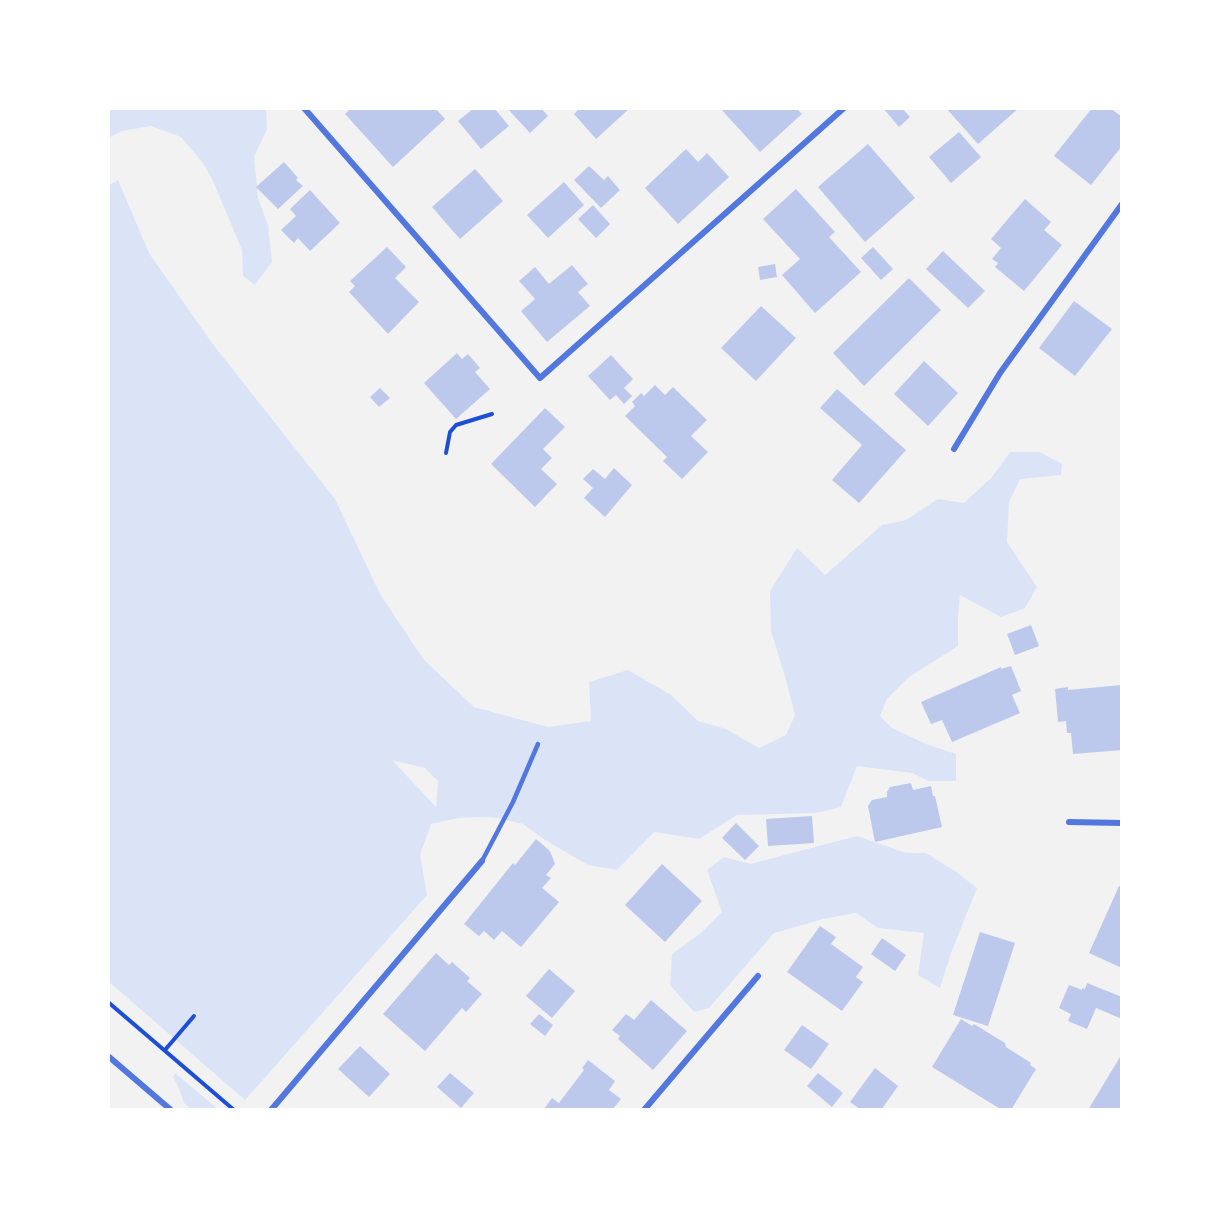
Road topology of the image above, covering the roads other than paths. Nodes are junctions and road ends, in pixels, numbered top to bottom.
1 (304, 108) edge
2 (844, 108) edge
3 (1122, 204) edge
4 (954, 449) dead end
5 (538, 744) dead end
6 (1069, 822) dead end
7 (1122, 823) edge
8 (482, 861) joint
9 (758, 976) dead end
10 (108, 1056) edge
11 (171, 1110) edge
12 (271, 1110) edge
13 (644, 1110) edge

1 - 2 street
3 - 4 street
5 - 8 lane
6 - 7 street
8 - 12 street
9 - 13 street
10 - 11 street

